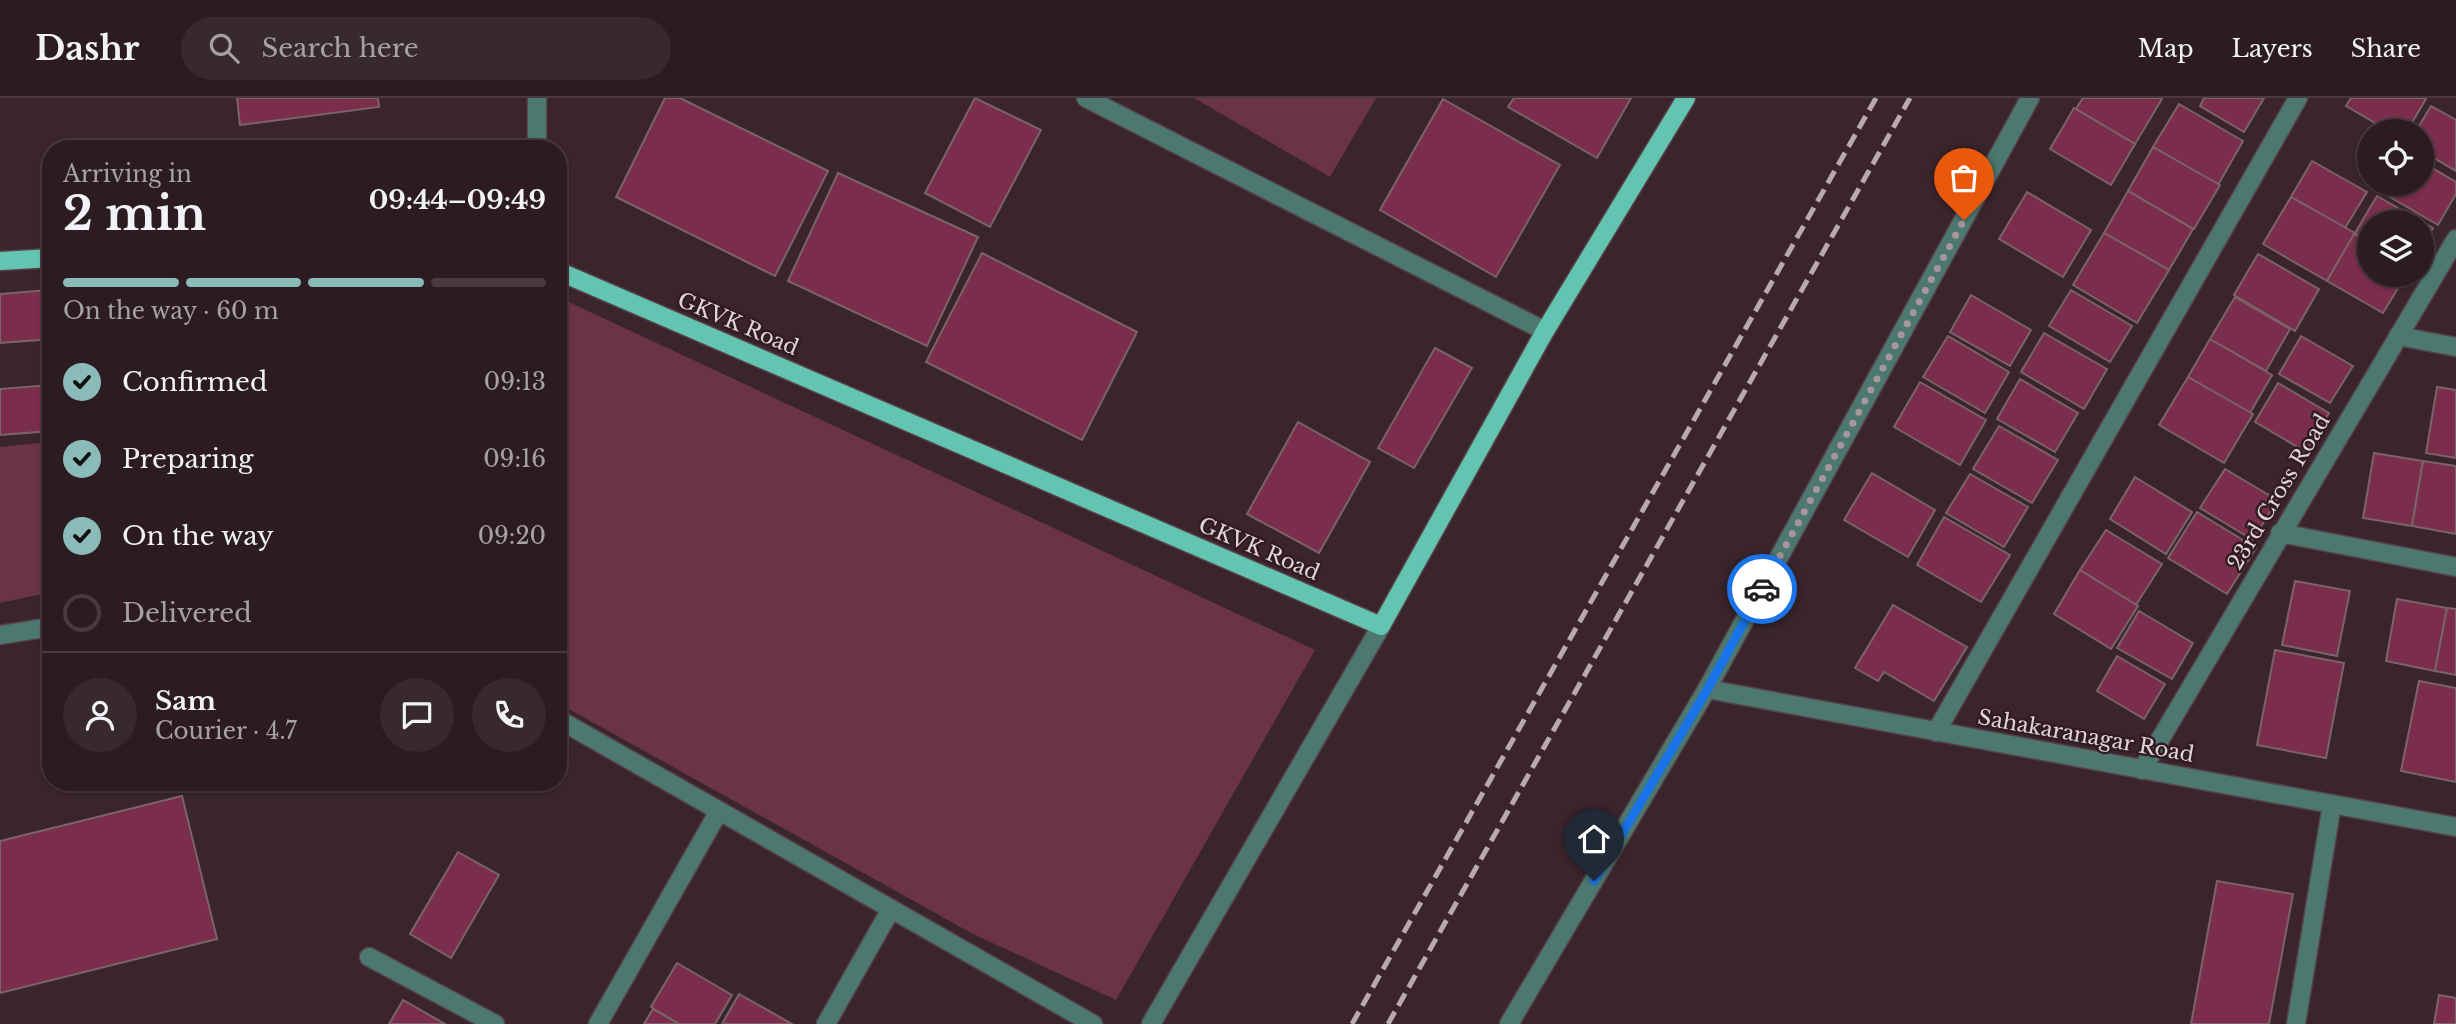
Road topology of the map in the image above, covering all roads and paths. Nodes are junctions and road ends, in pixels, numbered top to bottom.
1 (537, 98) edge
2 (1086, 98) edge
3 (1686, 98) edge
4 (2030, 98) edge
5 (2298, 98) edge
6 (537, 140) edge
7 (2456, 239) edge
8 (42, 258) edge
9 (0, 261) edge
10 (567, 275) edge
11 (1545, 331) junction
12 (2398, 336) junction
13 (2456, 347) edge
14 (2280, 533) junction
15 (2456, 567) edge
16 (1381, 626) junction
17 (42, 628) edge
18 (0, 635) edge
19 (1707, 690) junction
20 (567, 724) edge
21 (1936, 732) junction
22 (2142, 770) junction
23 (2332, 804) junction
24 (719, 811) junction
25 (2456, 827) edge
26 (891, 909) junction
27 (369, 957) dead end
28 (495, 1024) edge
29 (598, 1024) edge
30 (826, 1024) edge
31 (1093, 1024) edge
32 (1151, 1024) edge
33 (1509, 1024) edge
34 (2297, 1024) edge

1 - 6 street
2 - 11 street
3 - 11 main road
4 - 19 street
5 - 21 street
7 - 12 street, 23rd Cross Road
8 - 9 main road
10 - 16 main road, GKVK Road
11 - 16 main road
12 - 13 street
12 - 14 street, 23rd Cross Road
14 - 15 street
14 - 22 street, 23rd Cross Road
16 - 32 street
17 - 18 street
19 - 21 street, Sahakaranagar Road
19 - 33 street
20 - 24 street
21 - 22 street, Sahakaranagar Road
22 - 23 street, Sahakaranagar Road
23 - 25 street, Sahakaranagar Road
23 - 34 street
24 - 26 street
24 - 29 street
26 - 30 street
26 - 31 street
27 - 28 street

